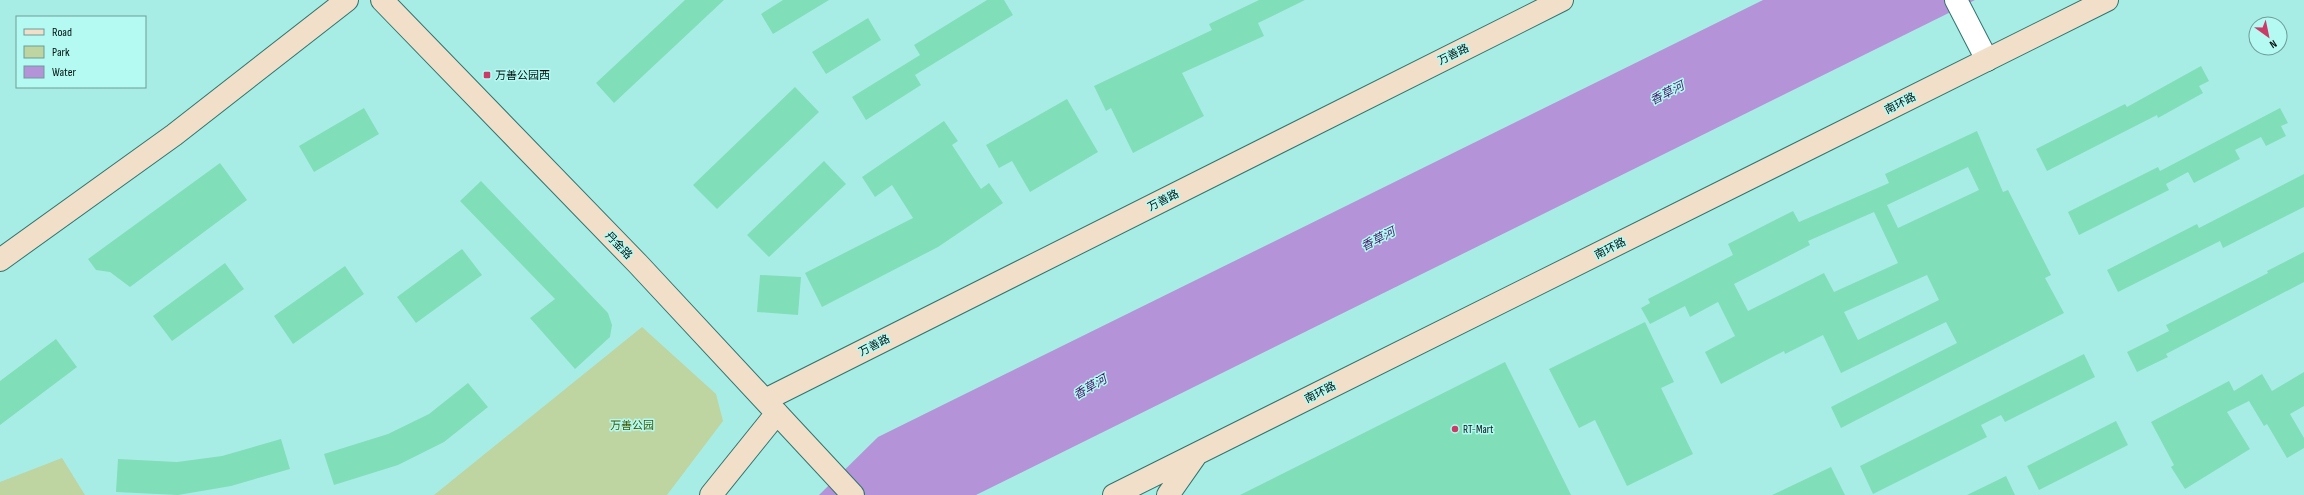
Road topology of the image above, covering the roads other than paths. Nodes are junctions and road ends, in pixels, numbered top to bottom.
1 (347, 0) edge
2 (382, 0) edge
3 (1562, 0) edge
4 (1956, 0) edge
5 (2107, 0) edge
6 (1987, 60) junction
7 (0, 260) edge
8 (771, 407) junction
9 (1198, 453) junction
10 (711, 495) edge
11 (853, 495) edge
12 (1114, 495) edge
13 (1168, 495) edge

1 - 7 main road
2 - 8 main road, 丹金路
3 - 8 main road, 万善路
4 - 6 street
5 - 6 main road, 南环路
6 - 9 main road, 南环路
8 - 10 main road, 万善路
8 - 11 main road, 丹金路
9 - 12 main road, 南环路
9 - 13 main road

